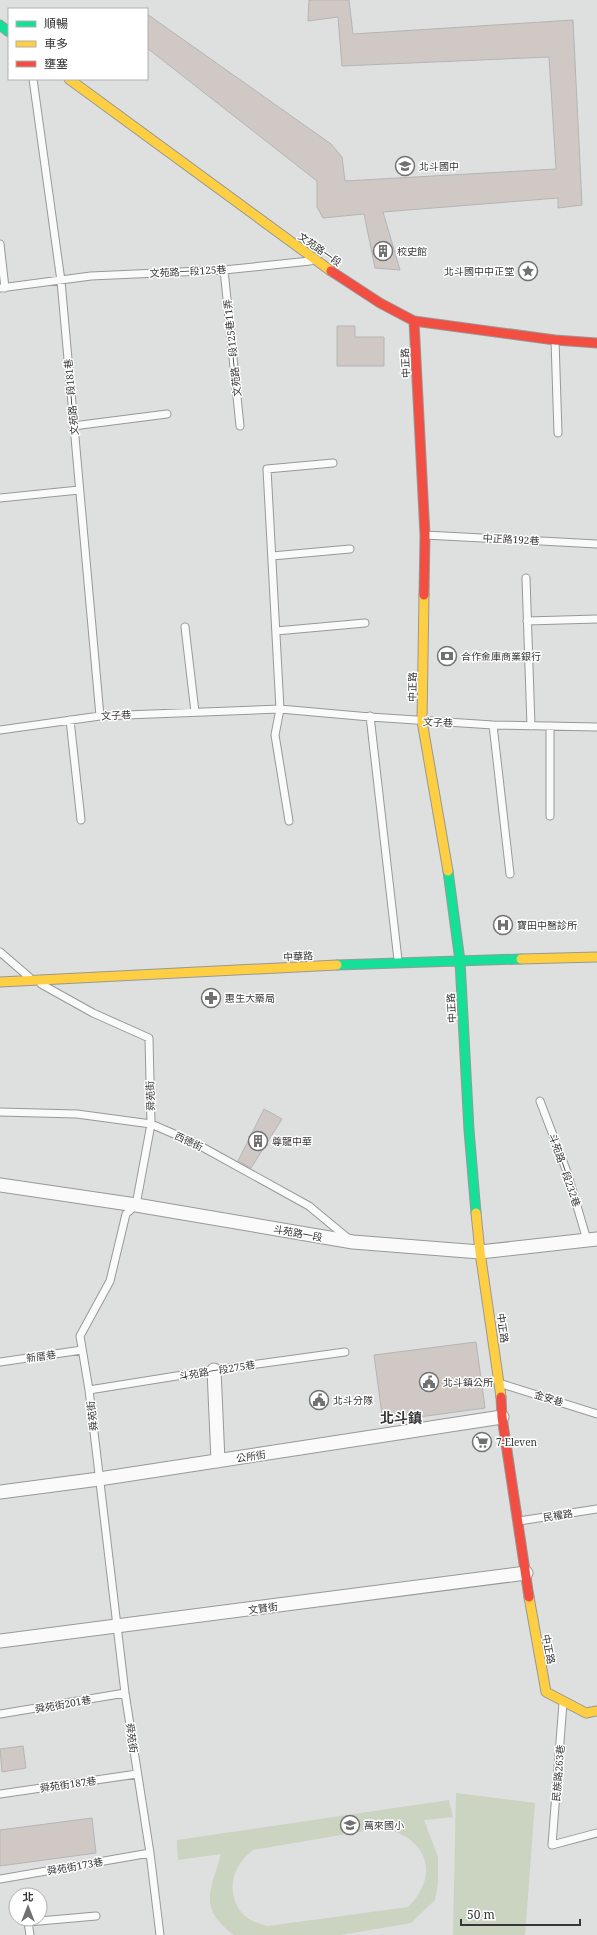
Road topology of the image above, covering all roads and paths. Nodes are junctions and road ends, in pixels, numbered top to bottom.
1 (0, 25) edge
2 (8, 31) edge
3 (33, 80) edge
4 (70, 80) edge
5 (0, 244) edge
6 (316, 261) junction
7 (224, 270) junction
8 (61, 281) junction
9 (3, 288) edge
10 (414, 321) junction
11 (555, 340) junction
12 (597, 343) edge
13 (167, 414) dead end
14 (73, 426) junction
15 (240, 426) dead end
16 (558, 433) dead end
17 (333, 463) dead end
18 (79, 490) junction
19 (0, 498) edge
20 (425, 535) junction
21 (597, 544) edge
22 (350, 549) dead end
23 (272, 556) junction
24 (526, 578) dead end
25 (597, 619) edge
26 (527, 621) junction
27 (365, 623) dead end
28 (186, 627) dead end
29 (276, 631) junction
30 (280, 709) junction
31 (195, 712) junction
32 (100, 716) junction
33 (370, 717) junction
34 (70, 720) junction
35 (422, 721) junction
36 (493, 725) junction
37 (531, 726) junction
38 (550, 726) junction
39 (597, 727) edge
40 (0, 730) edge
41 (550, 816) dead end
42 (81, 820) dead end
43 (289, 821) dead end
44 (510, 874) dead end
45 (0, 952) edge
46 (597, 957) edge
47 (460, 961) junction
48 (398, 962) junction
49 (33, 980) junction
50 (0, 982) edge
51 (540, 1101) dead end
52 (0, 1112) edge
53 (151, 1124) junction
54 (0, 1186) edge
55 (136, 1205) junction
56 (592, 1239) edge
57 (353, 1242) junction
58 (480, 1252) junction
59 (82, 1350) junction
60 (345, 1352) dead end
61 (0, 1362) edge
62 (214, 1370) junction
63 (500, 1383) junction
64 (89, 1390) junction
65 (597, 1414) edge
66 (502, 1418) junction
67 (218, 1461) junction
68 (99, 1479) junction
69 (0, 1492) edge
70 (597, 1509) edge
71 (518, 1521) junction
72 (526, 1573) junction
73 (118, 1627) junction
74 (0, 1641) edge
75 (125, 1692) junction
76 (564, 1701) junction
77 (597, 1711) edge
78 (0, 1714) edge
79 (137, 1774) junction
80 (0, 1794) edge
81 (597, 1833) edge
82 (150, 1853) junction
83 (0, 1879) edge
84 (96, 1916) dead end
85 (30, 1935) edge
86 (160, 1935) edge

1 - 2 street
3 - 8 lane, 文苑路一段181巷
4 - 6 street, 文苑路一段
5 - 9 lane
6 - 7 lane, 文苑路一段125巷
6 - 10 street, 文苑路一段
7 - 8 lane, 文苑路一段125巷
7 - 15 lane, 文苑路一段125巷11弄
8 - 9 lane, 文苑路一段125巷
8 - 14 lane, 文苑路一段181巷
10 - 11 street, 文苑路一段
10 - 20 street, 中正路
11 - 12 street, 文苑路一段
11 - 16 lane
13 - 14 lane
14 - 18 lane, 文苑路一段181巷
17 - 23 lane
18 - 19 lane
18 - 32 lane, 文苑路一段181巷
20 - 21 lane, 中正路192巷
20 - 35 street, 中正路
22 - 23 lane
23 - 29 lane
24 - 26 lane
25 - 26 lane
26 - 37 lane
27 - 29 lane
28 - 31 lane
29 - 30 lane
30 - 31 lane, 文子巷
30 - 33 lane, 文子巷
30 - 43 lane
31 - 32 lane, 文子巷
32 - 34 lane, 文子巷
33 - 35 lane, 文子巷
33 - 48 lane
34 - 40 lane, 文子巷
34 - 42 lane
35 - 36 lane, 文子巷
35 - 47 street, 中正路
36 - 37 lane, 文子巷
36 - 44 lane
37 - 38 lane, 文子巷
38 - 39 lane, 文子巷
38 - 41 lane
45 - 49 lane
46 - 47 street, 中華路
47 - 48 street, 中華路
47 - 58 street, 中正路
48 - 49 street, 中華路
49 - 50 street, 中華路
49 - 53 lane, 舜苑街
51 - 56 lane, 斗苑路一段232巷
52 - 53 lane, 西德街
53 - 55 lane, 舜苑街
53 - 57 lane, 西德街
54 - 55 street, 斗苑路一段
55 - 57 street, 斗苑路一段
55 - 59 lane, 舜苑街
56 - 58 street, 斗苑路一段
57 - 58 street, 斗苑路一段
58 - 63 street, 中正路
59 - 61 lane, 新厝巷
59 - 64 lane, 舜苑街
60 - 62 lane, 斗苑路一段275巷
62 - 64 lane, 斗苑路一段275巷
62 - 67 street
63 - 65 lane, 金安巷
63 - 66 street, 中正路
64 - 68 lane, 舜苑街
66 - 67 street, 公所街
66 - 71 street, 中正路
67 - 68 street, 公所街
68 - 69 street, 公所街
68 - 73 lane, 舜苑街
70 - 71 lane, 民權路
71 - 72 street, 中正路
72 - 73 street, 文賢街
72 - 76 street, 中正路
73 - 74 street, 文賢街
73 - 75 lane, 舜苑街
75 - 78 lane, 舜苑街201巷
75 - 79 lane, 舜苑街
76 - 77 street
76 - 81 lane, 民族路263巷
79 - 80 lane, 舜苑街187巷
79 - 82 lane, 舜苑街
82 - 83 lane, 舜苑街173巷
82 - 86 lane, 舜苑街
84 - 85 lane

